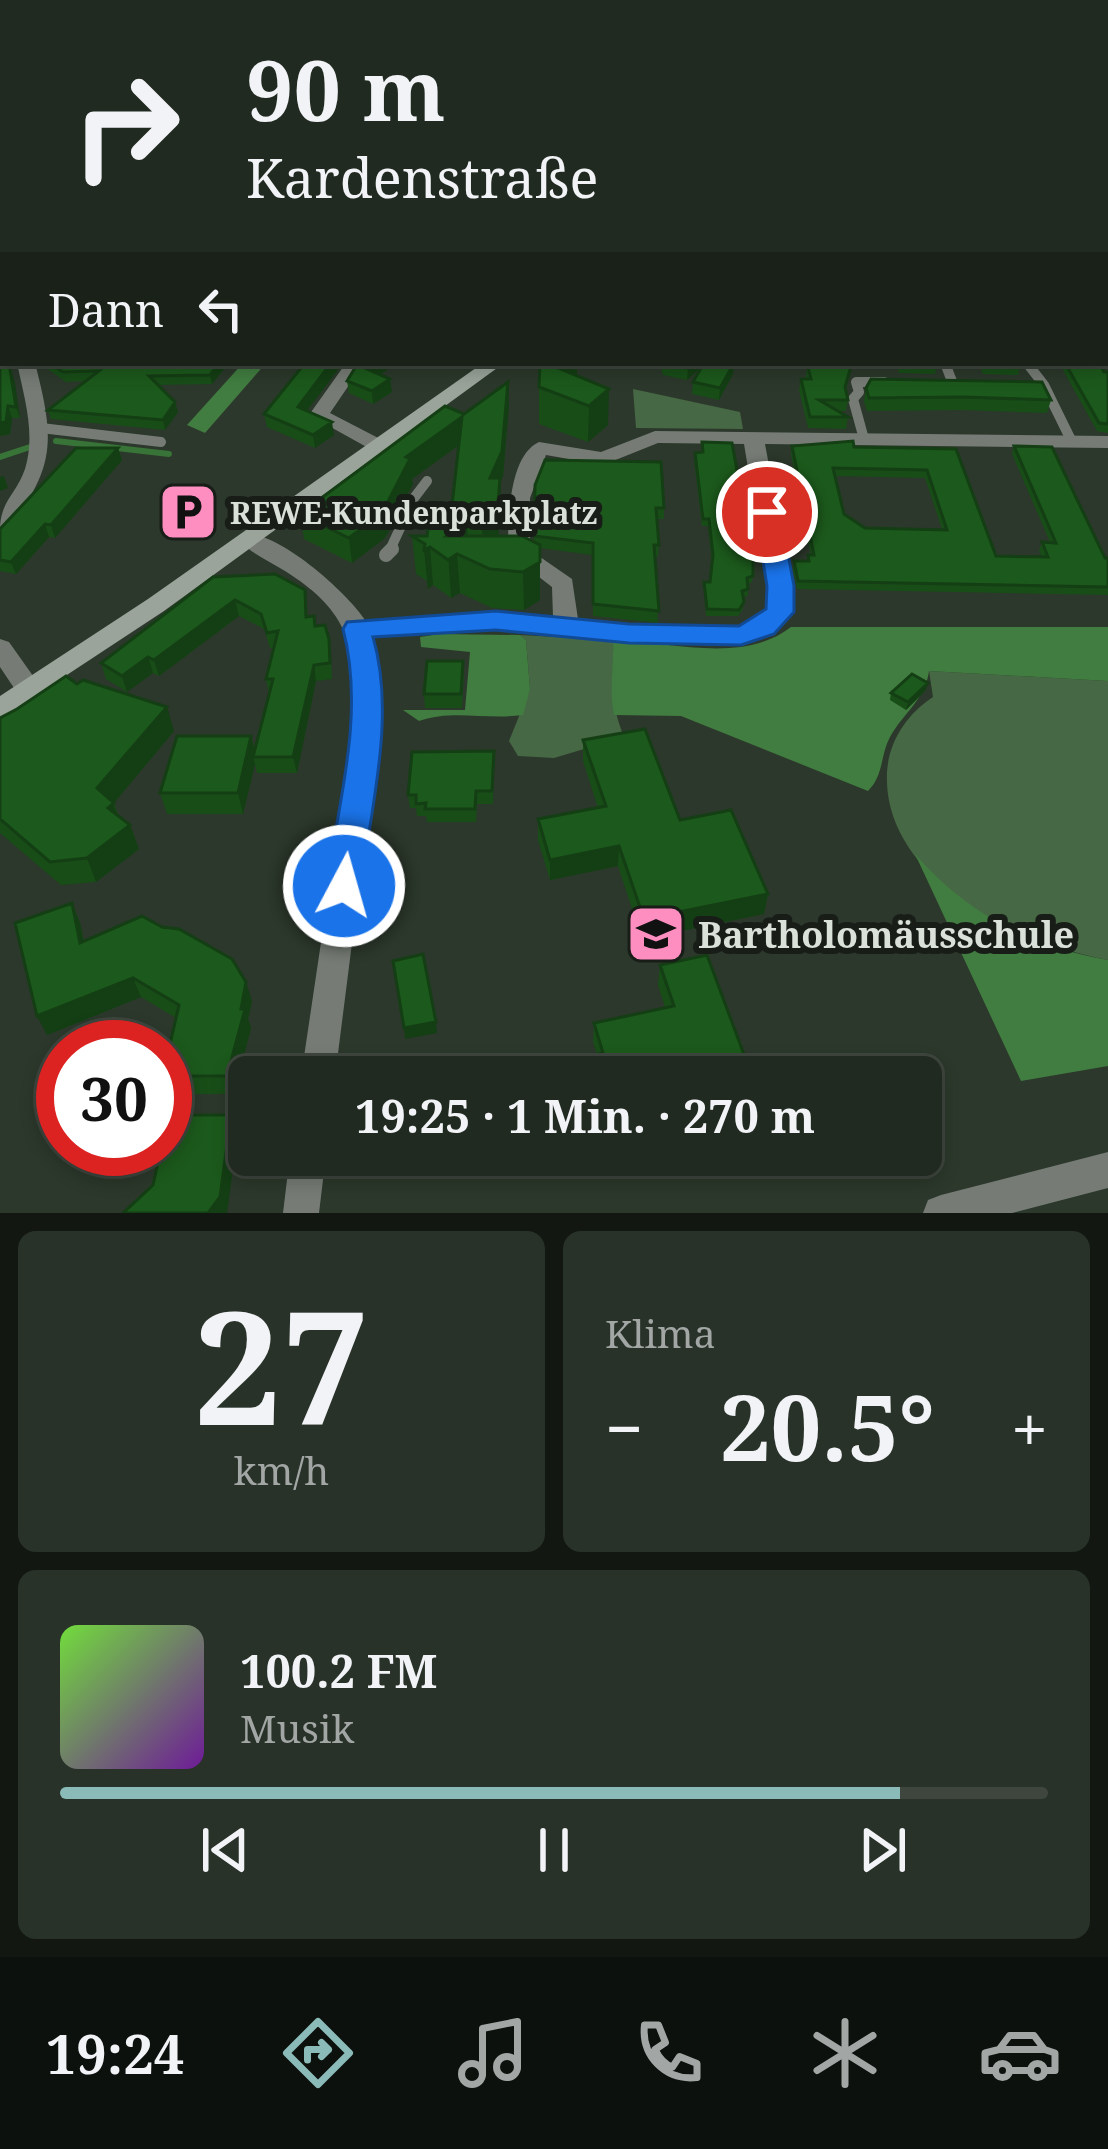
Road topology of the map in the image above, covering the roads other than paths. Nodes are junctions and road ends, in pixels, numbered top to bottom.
1 (27, 366) edge
2 (353, 366) edge
3 (491, 366) edge
4 (863, 366) edge
5 (946, 366) edge
6 (1029, 366) edge
7 (868, 382) junction
8 (889, 382) edge
9 (932, 383) edge
10 (953, 383) junction
11 (976, 384) edge
12 (1022, 385) edge
13 (1045, 385) junction
14 (41, 428) junction
15 (753, 437) junction
16 (864, 439) junction
17 (161, 442) dead end
18 (1072, 442) junction
19 (1108, 442) edge
20 (379, 446) junction
21 (428, 481) dead end
22 (0, 523) edge
23 (249, 538) junction
24 (386, 555) dead end
25 (357, 629) junction
26 (566, 629) junction
27 (0, 648) edge
28 (29, 690) junction
29 (0, 709) edge
30 (321, 1056) edge
31 (1108, 1170) edge
32 (305, 1176) edge
33 (301, 1213) edge
34 (941, 1213) edge

1 - 14 street
2 - 20 street
3 - 20 main road
4 - 7 lane
5 - 10 lane
6 - 13 lane
7 - 8 lane
7 - 16 lane
9 - 10 lane
10 - 11 lane
12 - 13 lane
13 - 18 lane
14 - 17 lane
14 - 22 street
15 - 16 street
15 - 26 street
15 - 26 street
16 - 18 street
18 - 19 street
20 - 23 main road
21 - 24 lane
23 - 25 street
23 - 28 main road
25 - 26 street
25 - 30 street
27 - 28 street
28 - 29 main road
31 - 34 street
32 - 33 street

